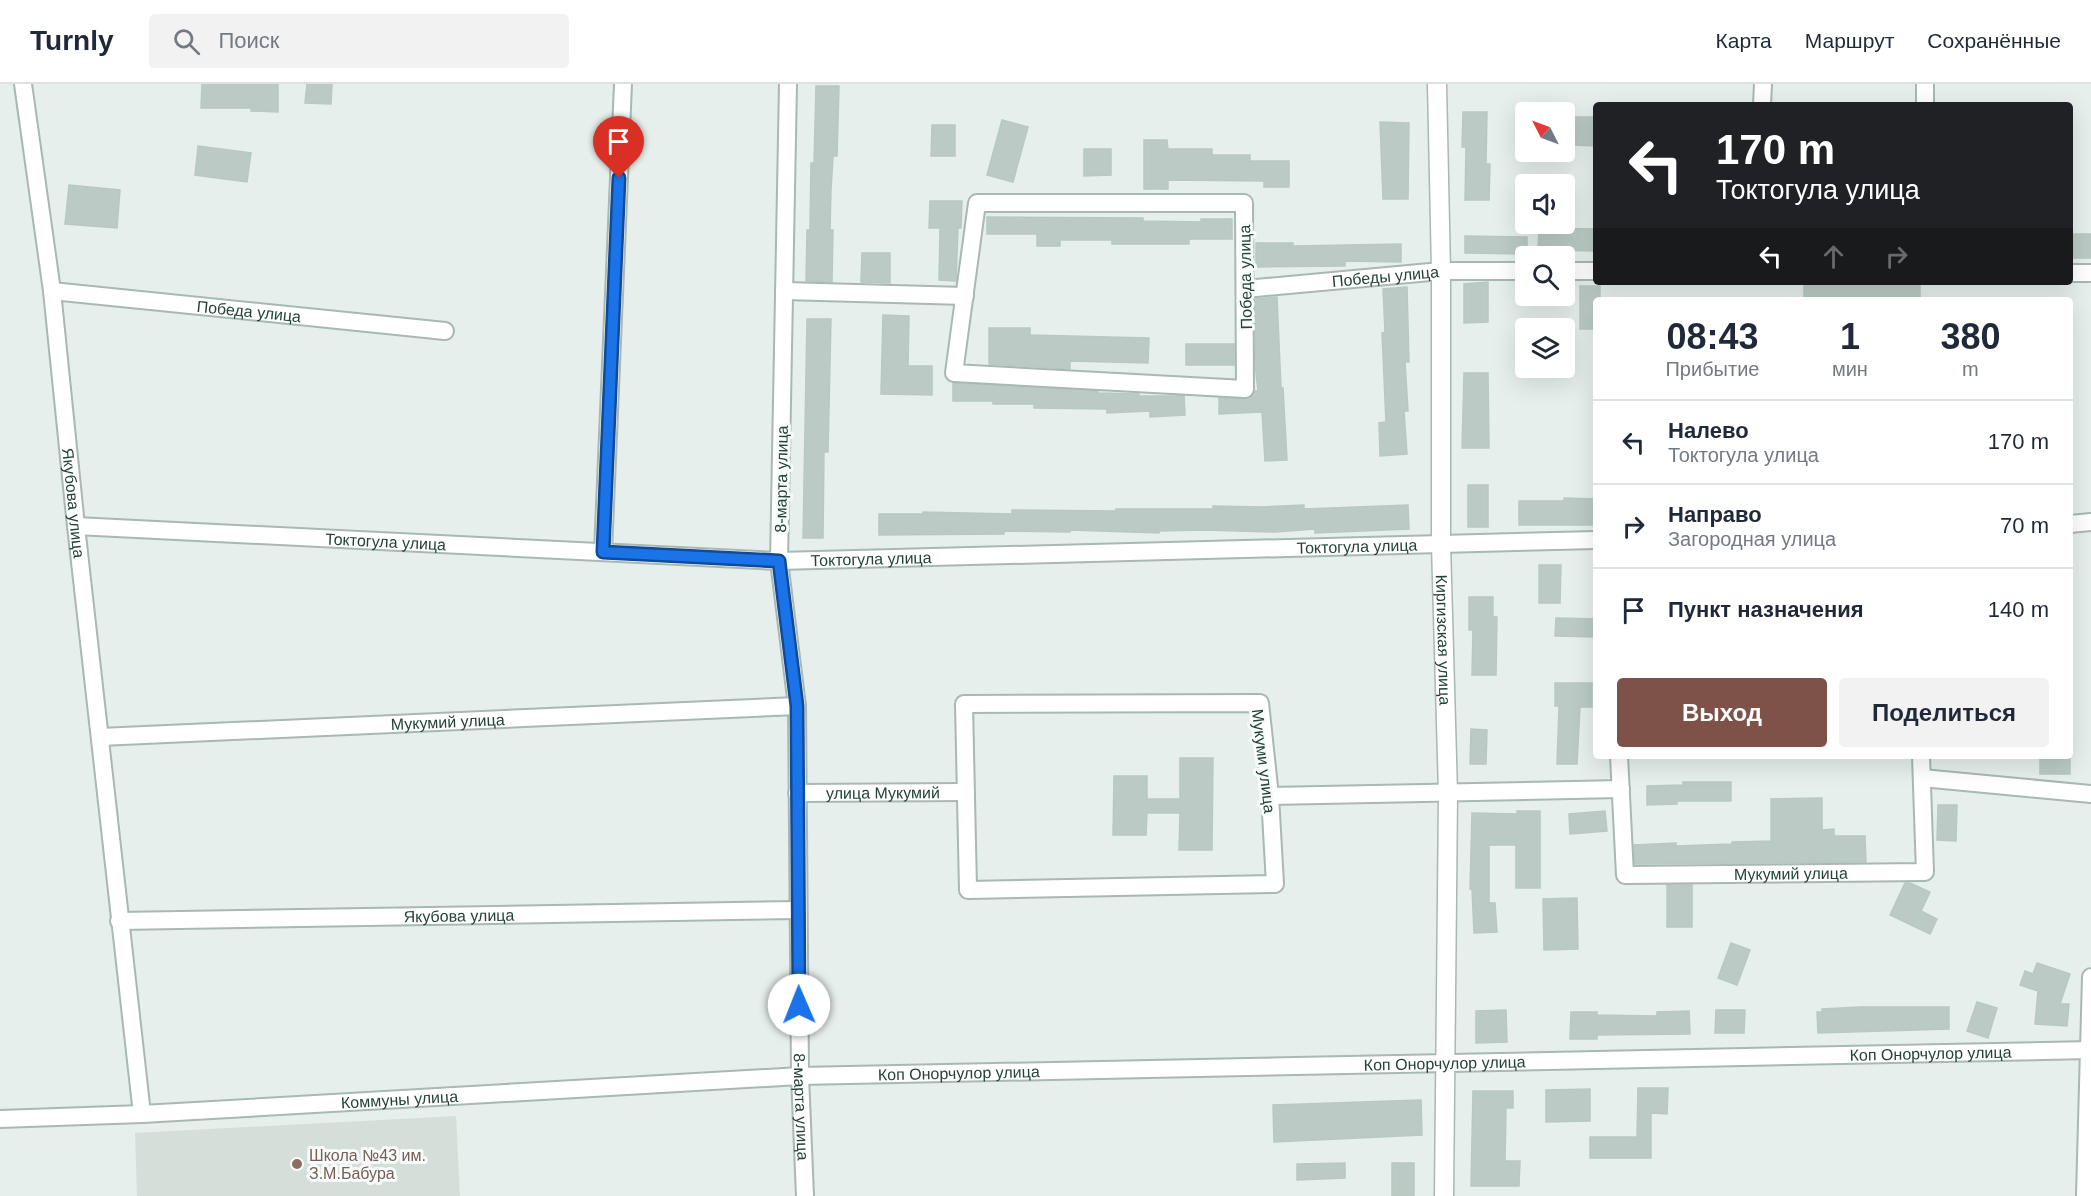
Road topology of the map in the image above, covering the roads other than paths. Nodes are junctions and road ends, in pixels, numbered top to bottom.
1 (23, 84) edge
2 (622, 84) edge
3 (788, 84) edge
4 (1437, 84) edge
5 (1763, 84) edge
6 (1925, 84) edge
7 (1762, 102) edge
8 (1925, 102) edge
9 (1441, 271) junction
10 (1515, 271) edge
11 (1575, 271) edge
12 (1593, 272) edge
13 (2073, 273) edge
14 (2091, 273) edge
15 (1245, 289) junction
16 (52, 291) junction
17 (784, 291) junction
18 (965, 296) junction
19 (445, 331) dead end
20 (2091, 522) edge
21 (2073, 524) edge
22 (76, 526) junction
23 (1593, 540) edge
24 (1441, 544) junction
25 (603, 552) junction
26 (779, 561) junction
27 (797, 706) junction
28 (100, 737) junction
29 (1620, 759) edge
30 (1921, 759) edge
31 (1922, 778) junction
32 (1621, 789) junction
33 (966, 792) junction
34 (797, 793) junction
35 (1448, 794) junction
36 (2091, 794) edge
37 (1270, 796) junction
38 (798, 910) junction
39 (119, 921) junction
40 (2091, 977) edge
41 (2090, 1050) edge
42 (1446, 1063) junction
43 (800, 1076) junction
44 (142, 1114) junction
45 (0, 1119) edge
46 (804, 1196) edge
47 (1444, 1196) edge
48 (2085, 1196) edge

1 - 16 street, Якубова улица
2 - 25 street
3 - 17 street, 8-марта улица
4 - 9 street, Киргизская улица
5 - 7 street
6 - 8 street
9 - 10 street, Победы улица
9 - 15 street, Победы улица
9 - 24 street, Киргизская улица
11 - 12 street
13 - 14 street
15 - 18 street, Победа улица
15 - 18 street, Победа улица
16 - 19 street, Победа улица
16 - 22 street, Якубова улица
17 - 18 street
17 - 26 street, 8-марта улица
20 - 21 street
22 - 25 street, Токтогула улица
22 - 28 street, Якубова улица
23 - 24 street, Токтогула улица
24 - 26 street, Токтогула улица
24 - 35 street, Киргизская улица
25 - 26 street, Токтогула улица
26 - 27 street, 8-марта улица
27 - 28 street, Мукумий улица
27 - 34 street, 8-марта улица
28 - 39 street, Якубова улица
29 - 32 street, Мукумий улица
30 - 31 street, Мукумий улица
31 - 32 street, Мукумий улица
31 - 36 street
32 - 35 street
33 - 34 street, улица Мукумий
33 - 37 street, Мукуми улица
33 - 37 street, Мукуми улица
34 - 38 street, 8-марта улица
35 - 37 street
35 - 42 street, Киргизская улица
38 - 39 street, Якубова улица
38 - 43 street, 8-марта улица
39 - 44 street, Якубова улица
40 - 41 street
41 - 42 street, Коп Онорчулор улица
41 - 48 street
42 - 43 street, Коп Онорчулор улица
42 - 47 street, Киргизская улица
43 - 44 street, Коммуны улица
43 - 46 street, 8-марта улица
44 - 45 street, Коммуны улица

